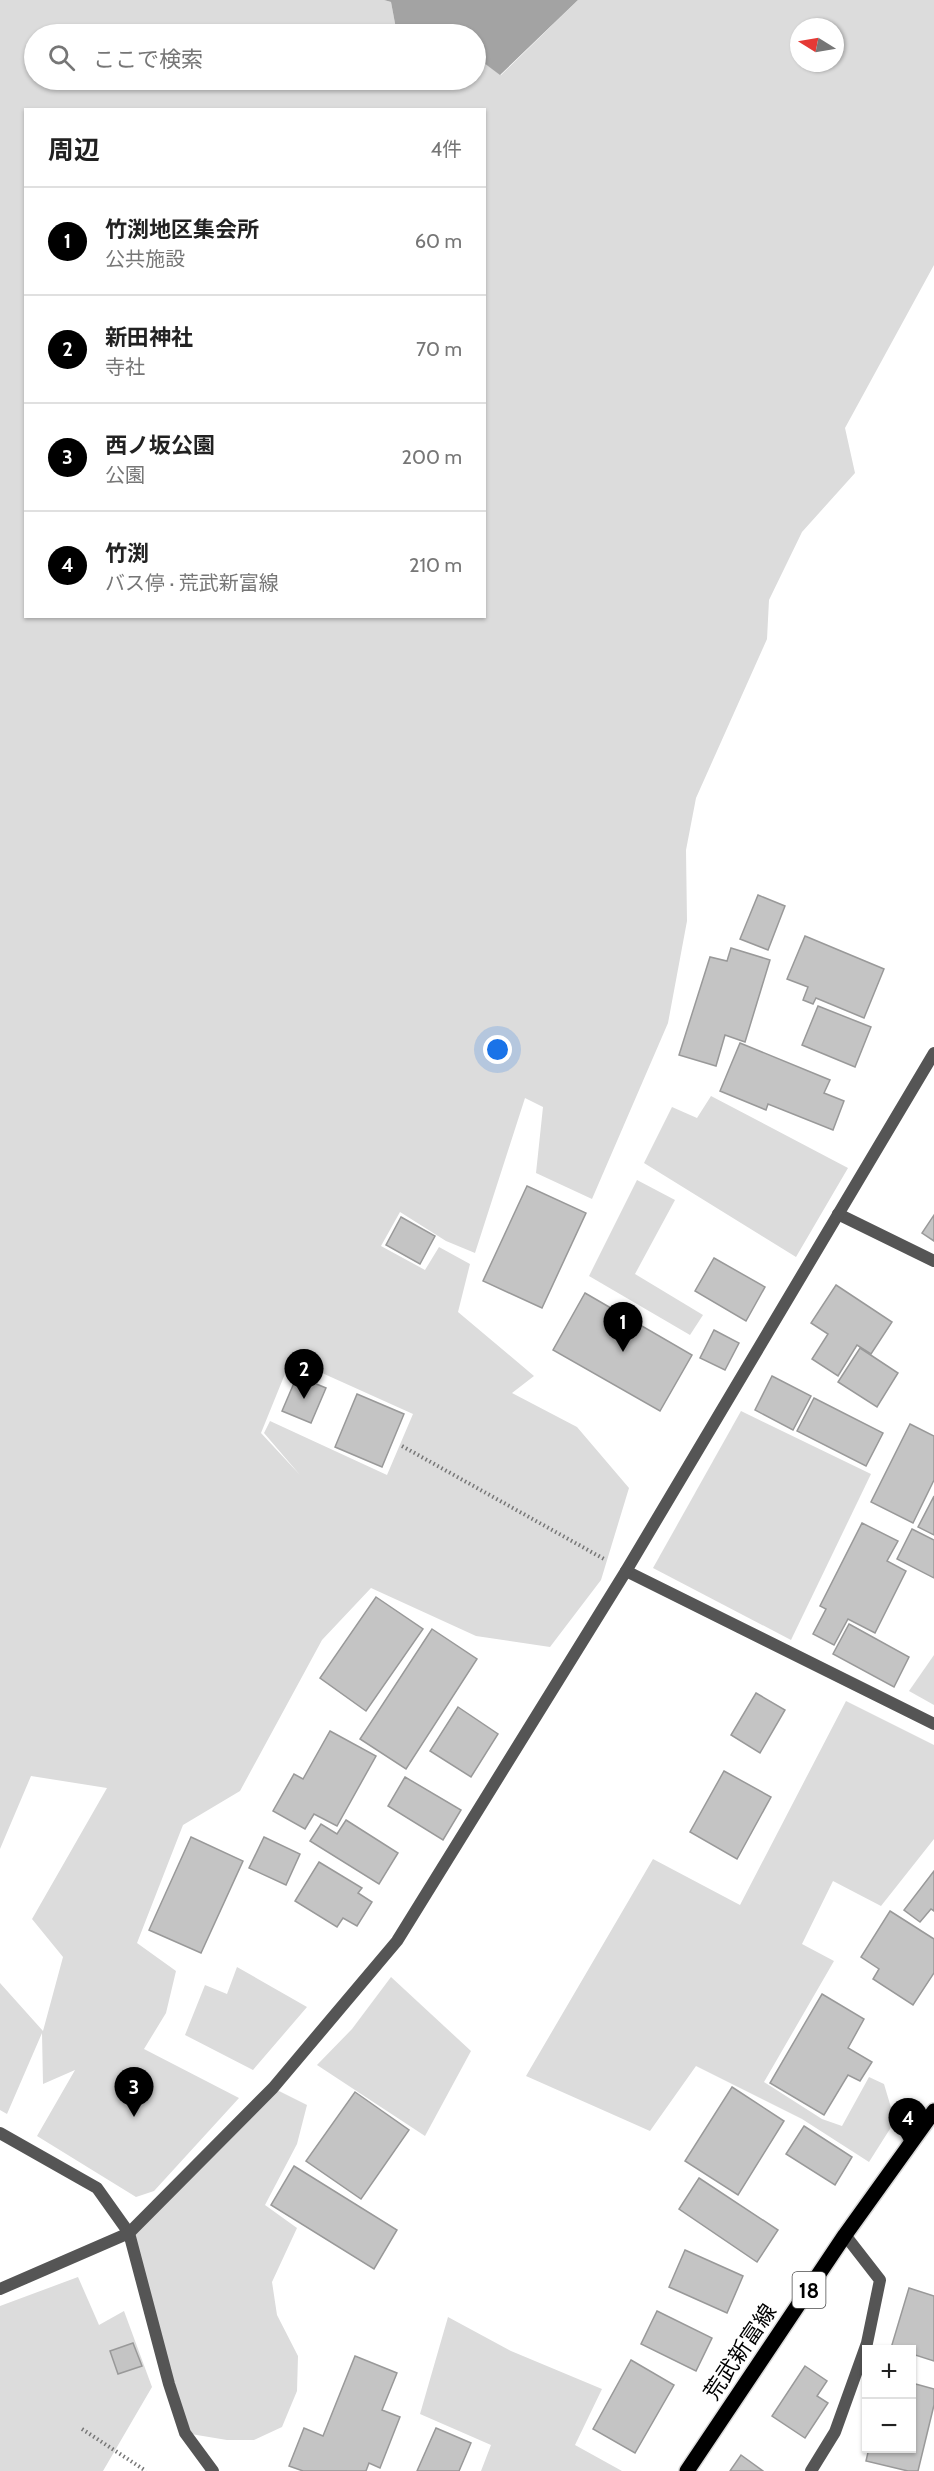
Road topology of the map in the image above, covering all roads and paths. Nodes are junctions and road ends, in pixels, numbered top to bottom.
1 (934, 1053) edge
2 (838, 1214) junction
3 (934, 1261) edge
4 (402, 1446) dead end
5 (626, 1571) junction
6 (934, 1724) edge
7 (934, 2111) edge
8 (0, 2133) edge
9 (129, 2233) junction
10 (845, 2235) junction
11 (0, 2289) edge
12 (82, 2429) dead end
13 (146, 2471) edge
14 (213, 2471) edge
15 (687, 2471) edge
16 (811, 2471) edge

1 - 2 street
2 - 3 street
2 - 5 street
4 - 5 path
5 - 6 street
5 - 9 street
7 - 10 main road, 荒武新富線 / 18
8 - 9 street
9 - 11 street
9 - 14 street
10 - 15 main road, 荒武新富線 / 18
10 - 16 street
12 - 13 path

